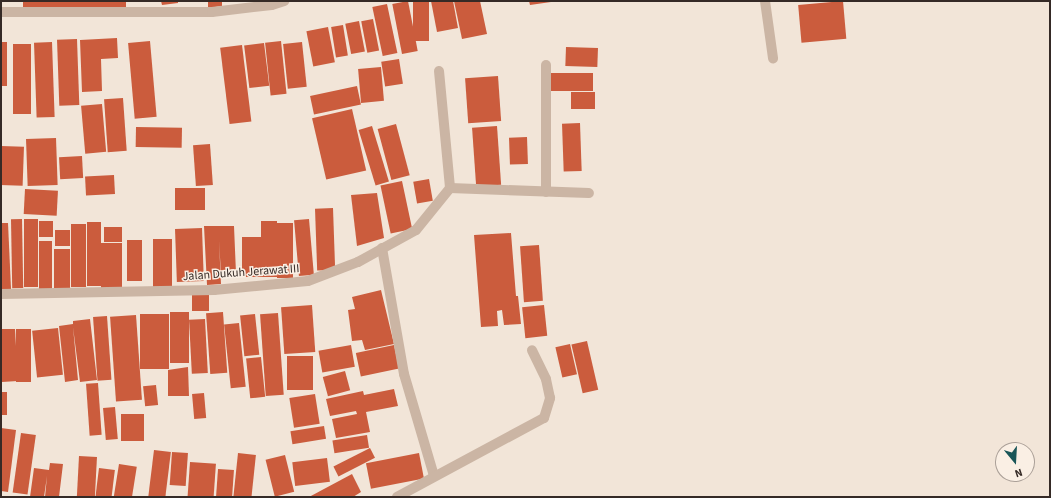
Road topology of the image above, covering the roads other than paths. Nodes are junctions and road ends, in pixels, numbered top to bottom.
1 (284, 1) edge
2 (765, 1) edge
3 (1, 12) edge
4 (773, 58) dead end
5 (546, 65) dead end
6 (439, 70) dead end
7 (450, 188) junction
8 (546, 192) junction
9 (589, 193) dead end
10 (382, 248) junction
11 (1, 294) edge
12 (532, 350) dead end
13 (434, 476) junction
14 (397, 497) edge

1 - 3 street
2 - 4 street
5 - 8 street
6 - 7 street
7 - 8 street
7 - 10 street, Jalan Dukuh Jerawat III
8 - 9 street
10 - 11 street, Jalan Dukuh Jerawat III
10 - 13 street
12 - 13 street
13 - 14 street

